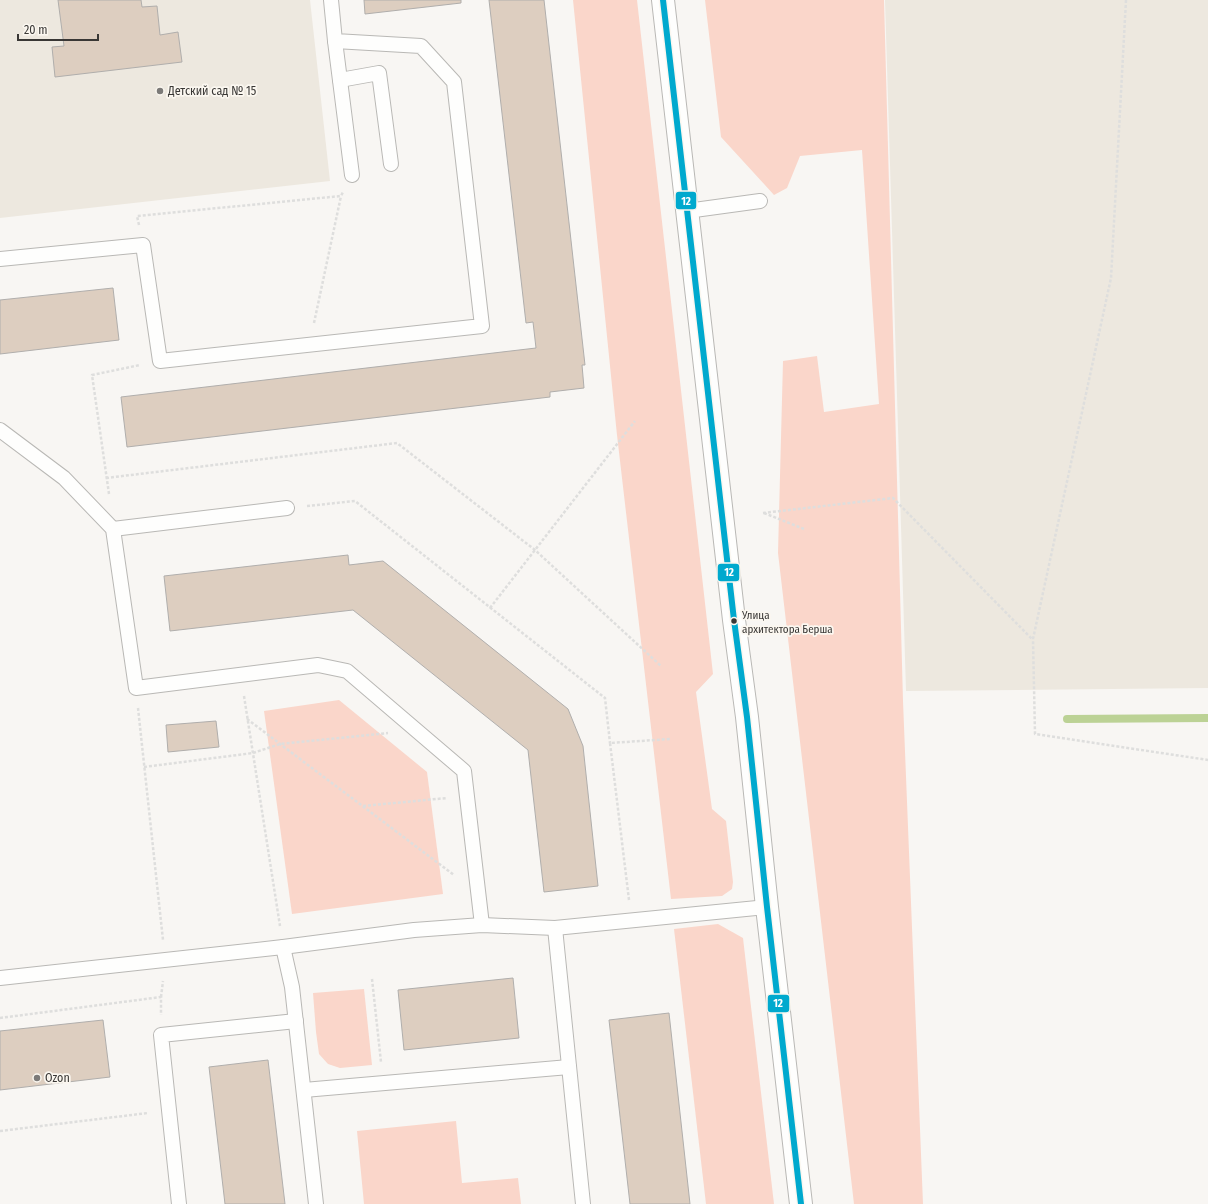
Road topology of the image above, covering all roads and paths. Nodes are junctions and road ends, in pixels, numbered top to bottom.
1 (331, 0) edge
2 (663, 0) edge
3 (1126, 0) edge
4 (336, 41) junction
5 (340, 80) junction
6 (391, 164) dead end
7 (352, 174) joint
8 (341, 196) junction
9 (760, 201) dead end
10 (687, 211) junction
11 (142, 246) junction
12 (0, 259) edge
13 (310, 344) junction
14 (160, 360) junction
15 (635, 421) dead end
16 (0, 430) edge
17 (106, 478) junction
18 (287, 508) joint
19 (114, 529) junction
20 (804, 529) dead end
21 (536, 550) junction
22 (490, 608) junction
23 (1033, 639) junction
24 (662, 666) dead end
25 (240, 674) junction
26 (136, 688) junction
27 (247, 719) junction
28 (416, 730) junction
29 (670, 739) dead end
30 (610, 743) junction
31 (280, 744) junction
32 (253, 753) junction
33 (1208, 760) edge
34 (144, 767) junction
35 (467, 796) junction
36 (362, 806) junction
37 (478, 893) junction
38 (767, 907) junction
39 (632, 920) junction
40 (482, 925) junction
41 (556, 928) junction
42 (283, 948) junction
43 (165, 960) junction
44 (0, 978) edge
45 (372, 979) dead end
46 (161, 997) junction
47 (0, 1018) edge
48 (296, 1021) junction
49 (161, 1035) junction
50 (569, 1067) junction
51 (382, 1069) dead end
52 (304, 1090) junction
53 (169, 1110) junction
54 (0, 1130) edge
55 (179, 1204) edge
56 (316, 1204) edge
57 (583, 1204) edge
58 (801, 1204) edge

1 - 4 lane
2 - 10 street
3 - 23 path
4 - 5 lane
4 - 13 lane
5 - 6 lane
5 - 7 lane
7 - 8 path
8 - 11 path
8 - 13 path
9 - 10 lane
10 - 38 street
11 - 12 lane
11 - 14 lane
13 - 14 lane
14 - 17 path
15 - 21 path
16 - 19 lane
17 - 19 path
17 - 21 path
18 - 19 lane
18 - 22 path
19 - 26 lane
20 - 23 path
21 - 22 path
21 - 24 path
22 - 30 path
23 - 33 path
25 - 26 lane
25 - 27 path
25 - 28 lane
26 - 34 path
27 - 31 path
27 - 32 path
28 - 31 path
28 - 35 lane
29 - 30 path
30 - 39 path
31 - 32 path
31 - 36 path
32 - 34 path
32 - 42 path
34 - 43 path
35 - 36 path
35 - 37 lane
36 - 37 path
37 - 40 lane
38 - 39 lane
38 - 58 street
39 - 41 lane
40 - 41 lane
40 - 42 lane
41 - 50 lane
42 - 43 lane
42 - 48 lane
43 - 44 lane
43 - 46 path
45 - 51 path
46 - 47 path
46 - 49 path
48 - 49 lane
48 - 52 lane
49 - 53 lane
50 - 52 lane
50 - 57 lane
52 - 56 lane
53 - 54 path
53 - 55 lane

